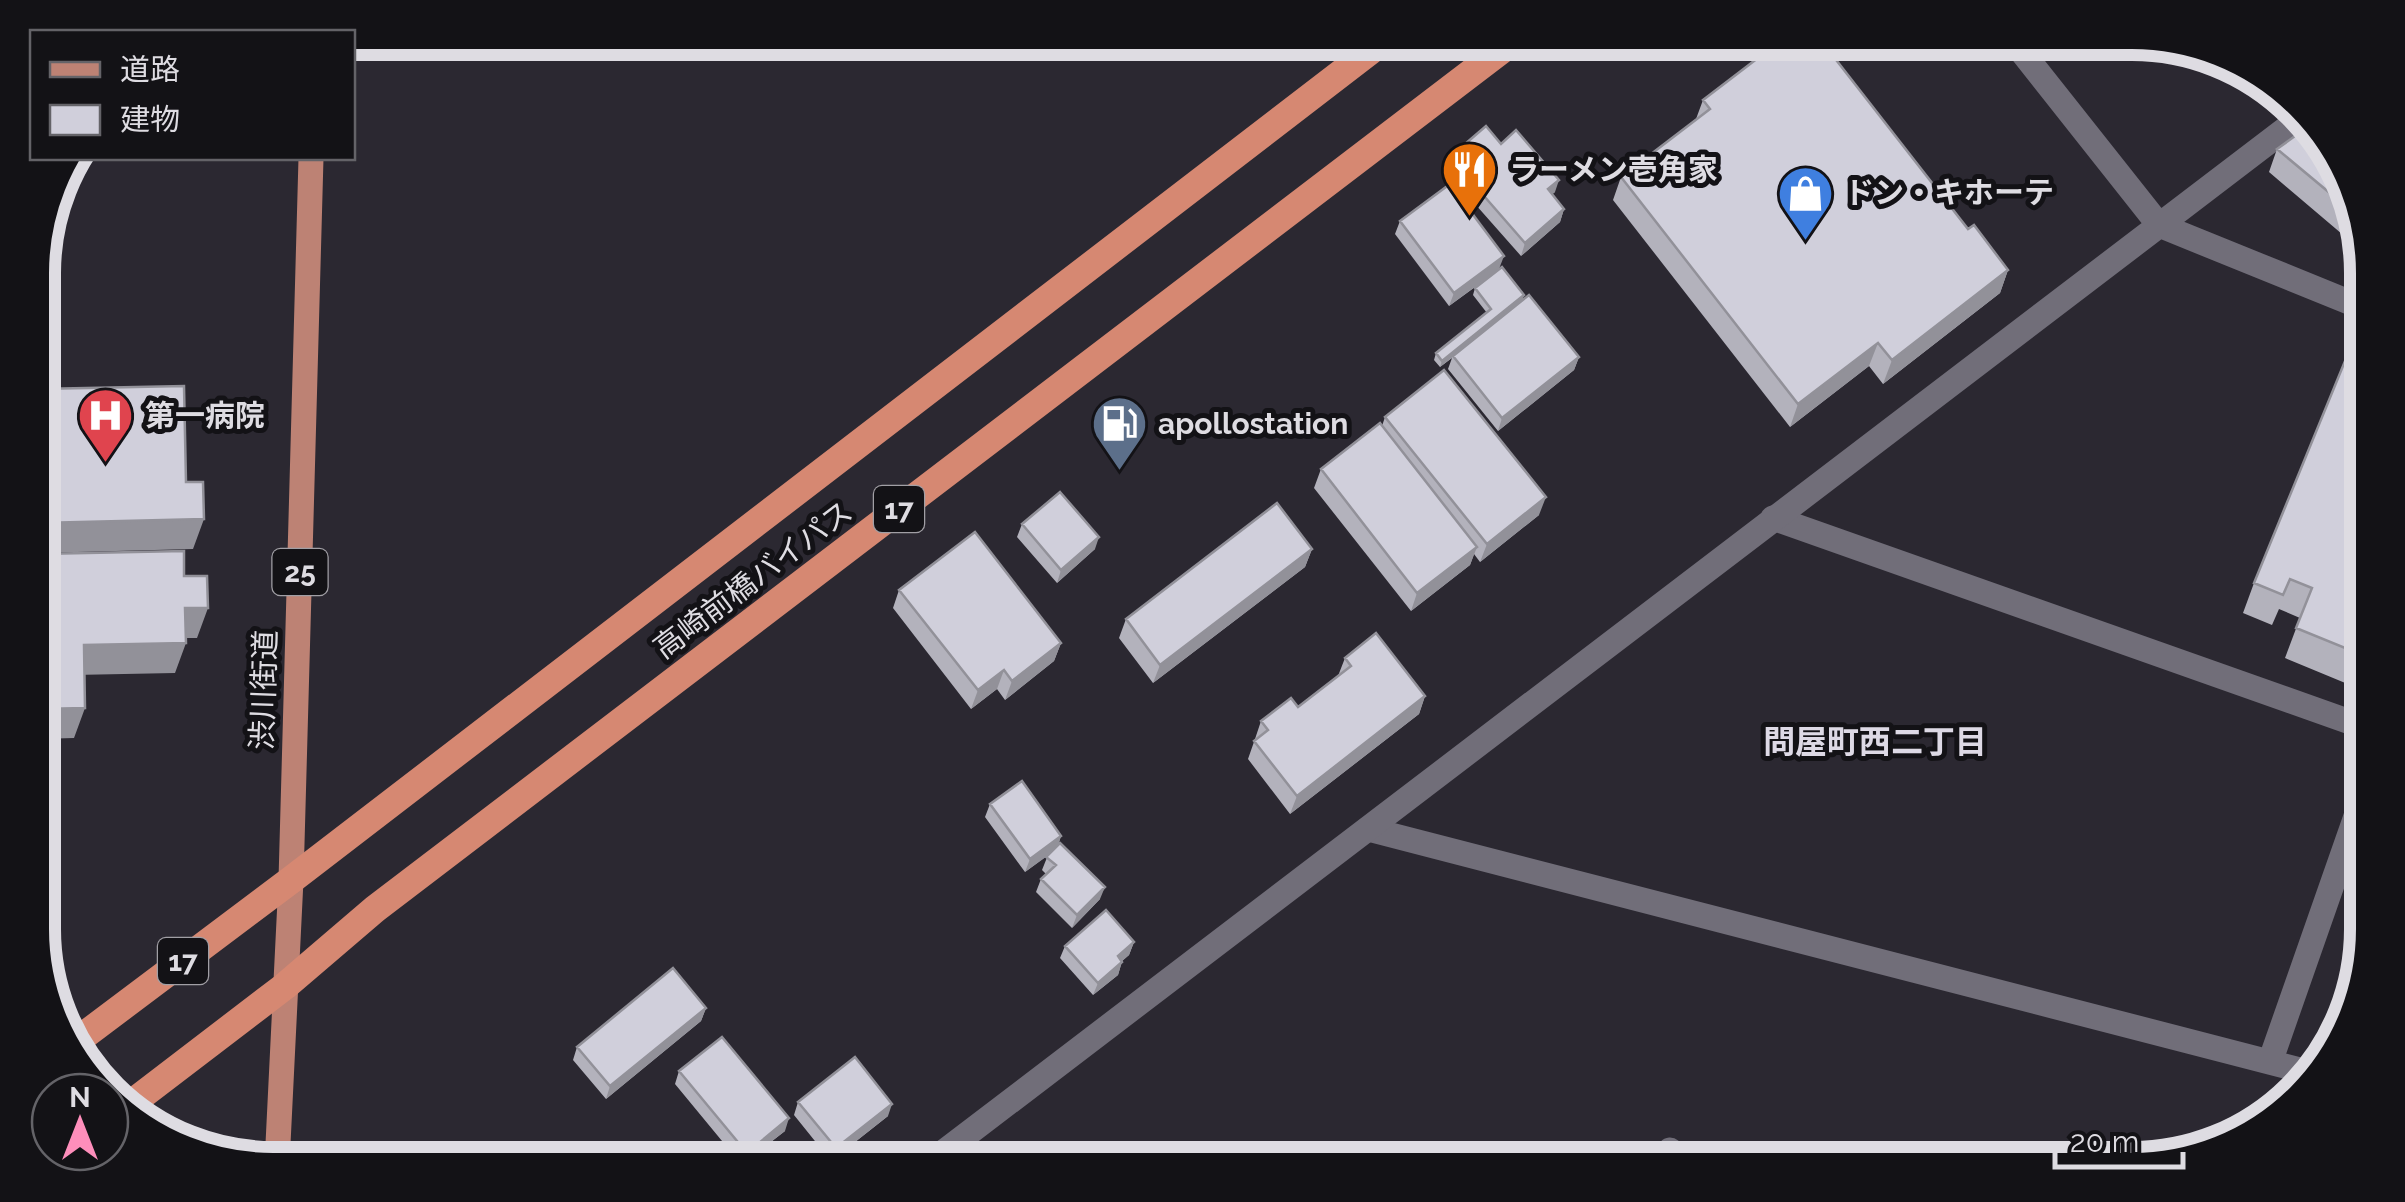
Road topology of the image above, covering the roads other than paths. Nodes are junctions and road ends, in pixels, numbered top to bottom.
1 (1366, 55) edge
2 (1495, 55) edge
3 (2024, 55) edge
4 (2291, 124) edge
5 (311, 160) edge
6 (2159, 225) junction
7 (2350, 303) edge
8 (1773, 518) junction
9 (2350, 722) edge
10 (1368, 829) junction
11 (2350, 834) edge
12 (291, 880) junction
13 (285, 986) junction
14 (83, 1035) edge
15 (2270, 1062) junction
16 (2299, 1070) edge
17 (137, 1099) edge
18 (278, 1147) edge
19 (950, 1147) edge

1 - 12 highway, 高崎前橋バイパス / 17
2 - 13 highway, 高崎前橋バイパス / 17
3 - 6 street
4 - 6 street
5 - 12 main road, 渋川街道 / 25
6 - 7 street
6 - 8 street
8 - 9 street
8 - 10 street
10 - 15 street
10 - 19 street
11 - 15 street
12 - 13 main road, 渋川街道 / 25
12 - 14 highway, 高崎前橋バイパス / 17
13 - 17 highway, 高崎前橋バイパス / 17
13 - 18 main road, 渋川街道 / 25
15 - 16 street

